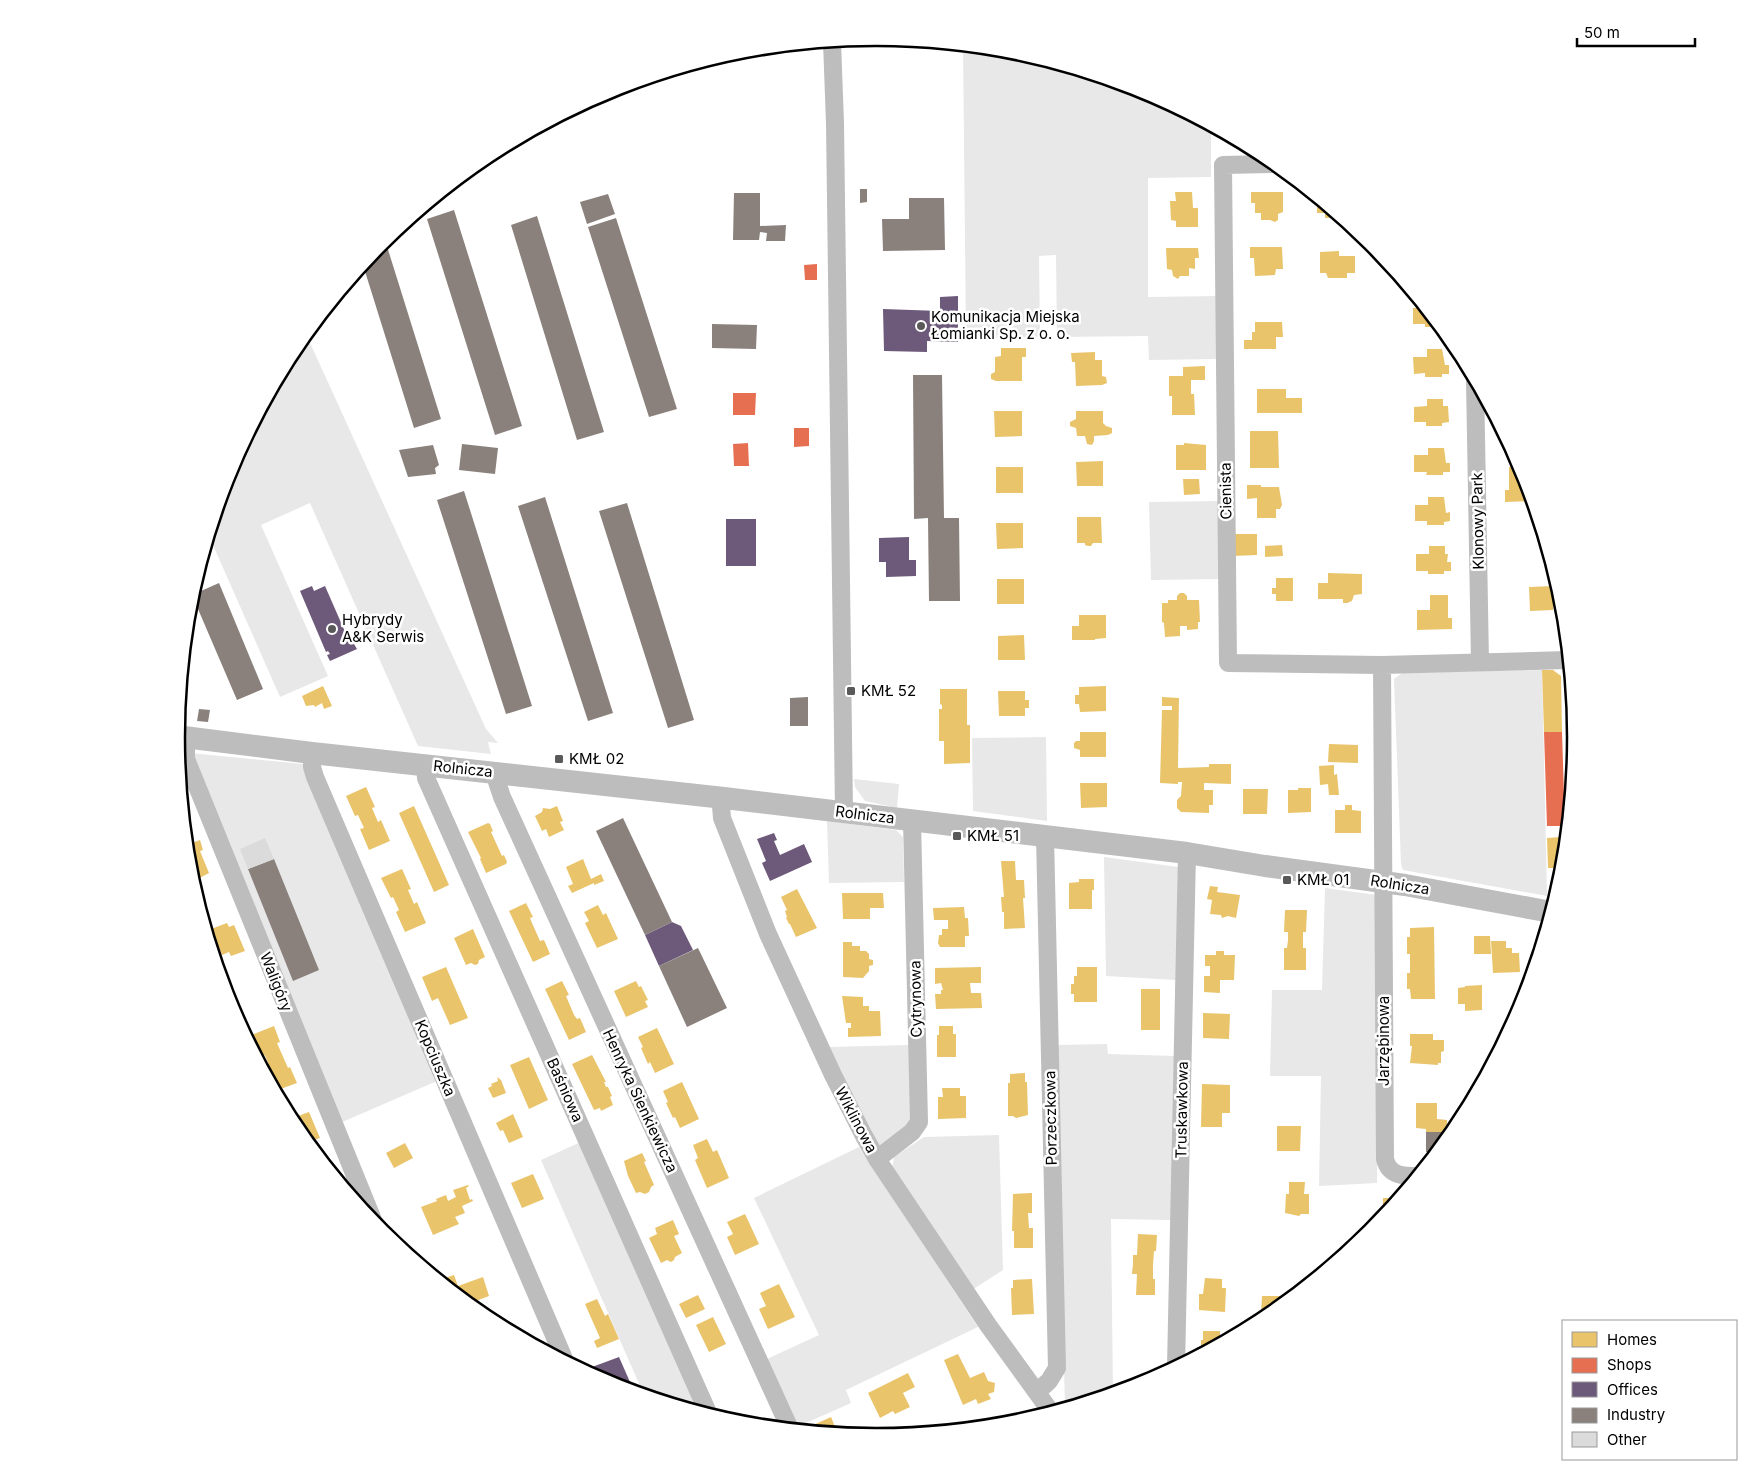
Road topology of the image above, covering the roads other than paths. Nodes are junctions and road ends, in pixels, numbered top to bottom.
1 (832, 48) edge
2 (1262, 164) edge
3 (1475, 392) edge
4 (1562, 660) edge
5 (1480, 662) junction
6 (1382, 666) junction
7 (185, 737) edge
8 (312, 753) junction
9 (185, 756) edge
10 (425, 765) junction
11 (496, 772) junction
12 (724, 798) junction
13 (844, 812) junction
14 (912, 821) junction
15 (1045, 836) junction
16 (1187, 853) junction
17 (1383, 882) junction
18 (1545, 911) edge
19 (877, 1159) junction
20 (1410, 1176) edge
21 (367, 1204) edge
22 (561, 1352) edge
23 (1176, 1360) edge
24 (1037, 1392) junction
25 (705, 1407) edge
26 (1047, 1407) edge
27 (787, 1423) edge

1 - 13 street
2 - 6 street, Cienista
3 - 5 street, Klonowy Park
4 - 5 street, Cienista
5 - 6 street, Cienista
6 - 17 street
7 - 8 street, Rolnicza
8 - 10 street, Rolnicza
8 - 22 street, Kopciuszka
9 - 21 street, Waligóry
10 - 11 street, Rolnicza
10 - 25 street, Baśniowa
11 - 12 street, Rolnicza
11 - 27 street, Henryka Sienkiewicza
12 - 13 street, Rolnicza
12 - 19 street, Wiklinowa
13 - 14 street, Rolnicza
14 - 15 street, Rolnicza
14 - 19 street, Cytrynowa
15 - 16 street, Rolnicza
15 - 24 street, Porzeczkowa
16 - 17 street, Rolnicza
16 - 23 street, Truskawkowa
17 - 18 street, Rolnicza
17 - 20 street, Jarzębinowa
19 - 24 street, Wiklinowa
24 - 26 street, Wiklinowa

